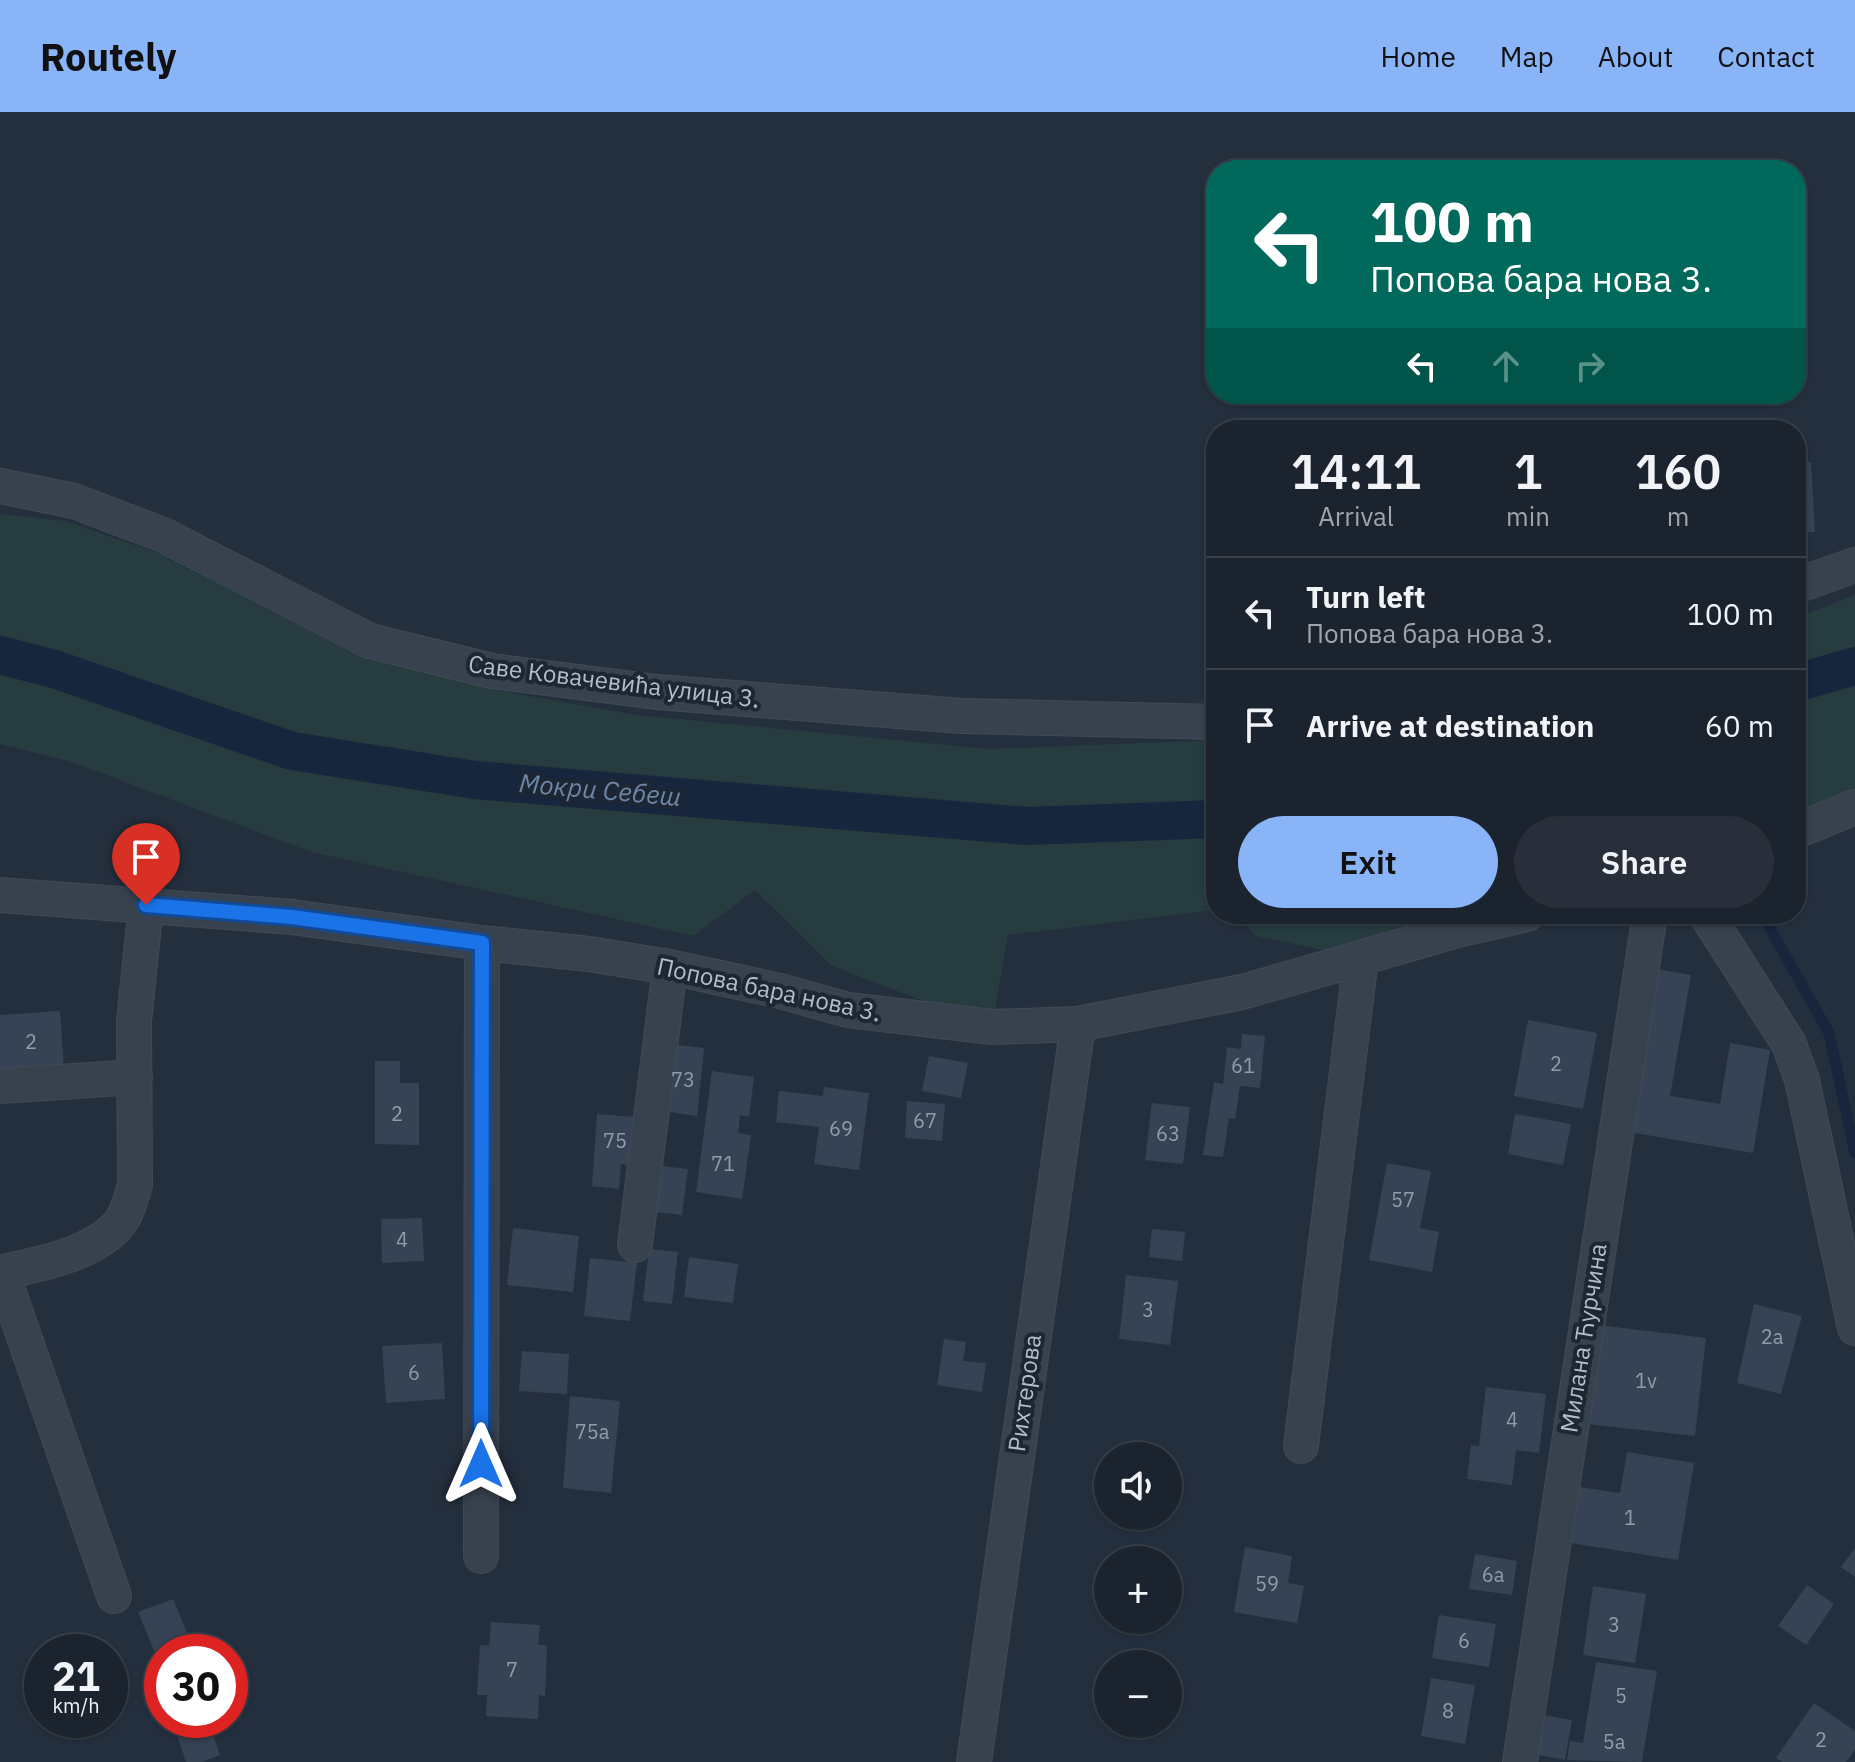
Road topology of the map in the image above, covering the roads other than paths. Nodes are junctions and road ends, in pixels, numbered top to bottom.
1 (0, 486) edge
2 (1855, 565) edge
3 (1806, 582) edge
4 (1206, 722) edge
5 (1855, 807) edge
6 (1806, 827) edge
7 (0, 895) edge
8 (146, 905) junction
9 (1484, 924) edge
10 (1648, 924) edge
11 (1712, 924) edge
12 (482, 943) junction
13 (1361, 958) junction
14 (670, 967) junction
15 (1078, 1024) junction
16 (135, 1077) junction
17 (0, 1086) edge
18 (635, 1245) dead end
19 (1, 1273) edge
20 (1855, 1328) edge
21 (1301, 1446) dead end
22 (481, 1556) dead end
23 (114, 1596) dead end
24 (974, 1762) edge
25 (1520, 1762) edge

1 - 4 street, Саве Ковачевића улица 3.
2 - 3 street
5 - 6 street
7 - 8 street, Попова бара нова 3.
8 - 12 street, Попова бара нова 3.
8 - 16 street
9 - 13 street, Попова бара нова 3.
10 - 25 street, Милана Ћурчина
11 - 20 street
12 - 14 street, Попова бара нова 3.
12 - 22 street
13 - 15 street, Попова бара нова 3.
13 - 21 street
14 - 15 street, Попова бара нова 3.
14 - 18 street
15 - 24 street, Рихтерова
16 - 17 street
16 - 19 street
19 - 23 street

